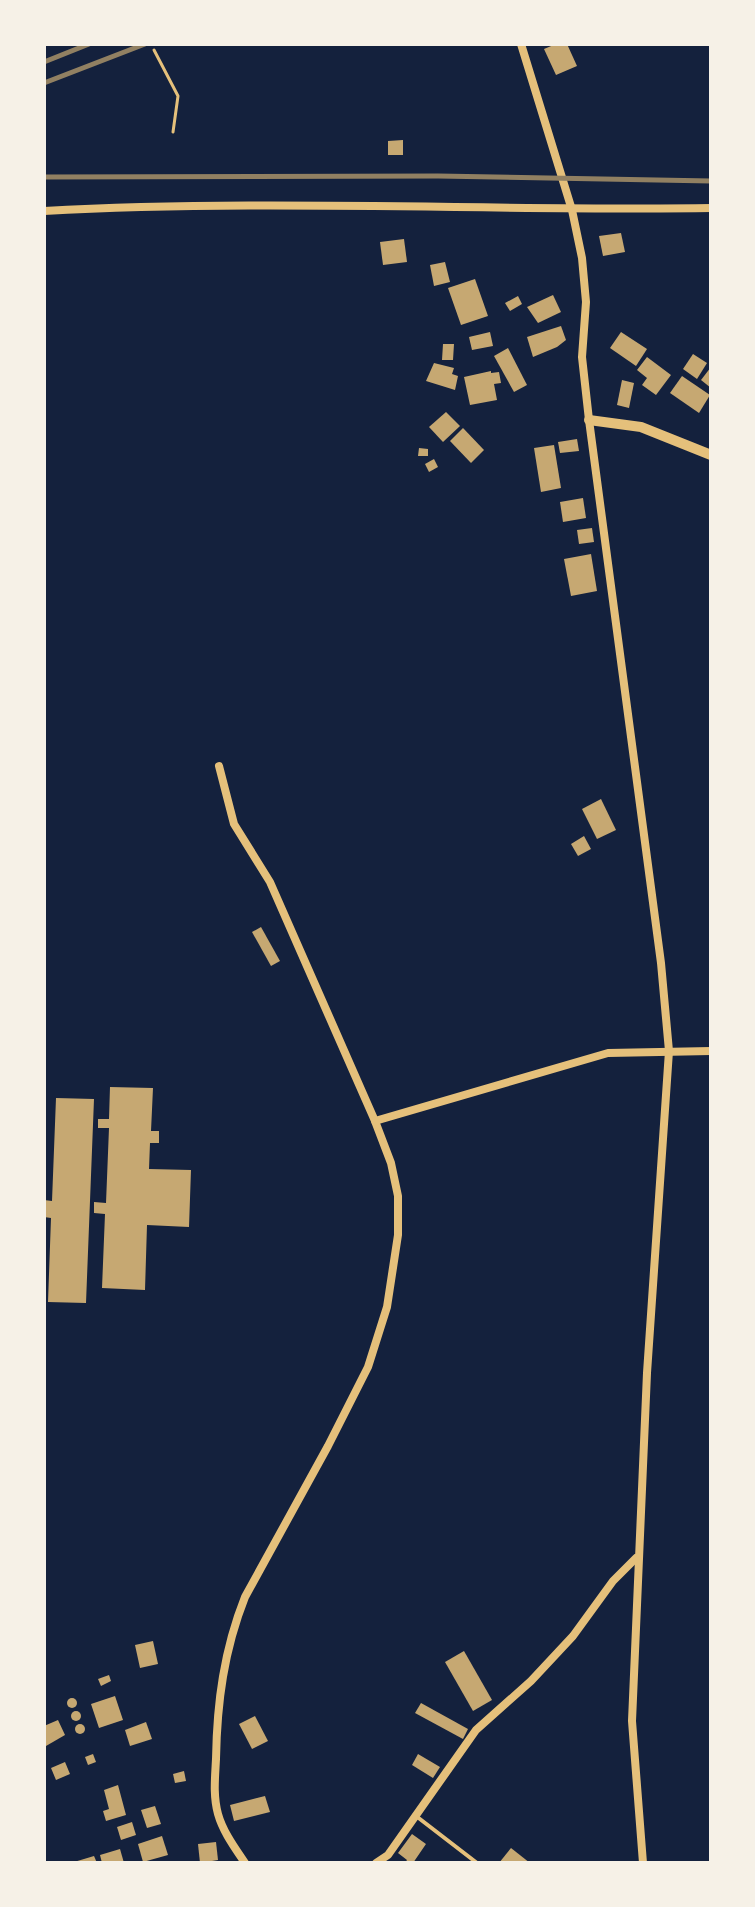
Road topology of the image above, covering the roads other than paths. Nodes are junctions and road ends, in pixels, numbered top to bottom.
1 (521, 44) edge
2 (711, 208) edge
3 (572, 210) junction
4 (44, 211) edge
5 (589, 420) junction
6 (711, 455) edge
7 (219, 766) dead end
8 (669, 1051) junction
9 (711, 1051) edge
10 (375, 1121) junction
11 (637, 1557) junction
12 (414, 1815) junction
13 (245, 1863) edge
14 (376, 1863) edge
15 (477, 1863) edge
16 (643, 1863) edge

1 - 3 street
2 - 3 street
3 - 4 street
3 - 5 street
5 - 6 street
5 - 8 street
7 - 10 street
8 - 9 street
8 - 10 street
8 - 11 street
10 - 13 street
11 - 12 street
11 - 16 street
12 - 14 street
12 - 15 lane

